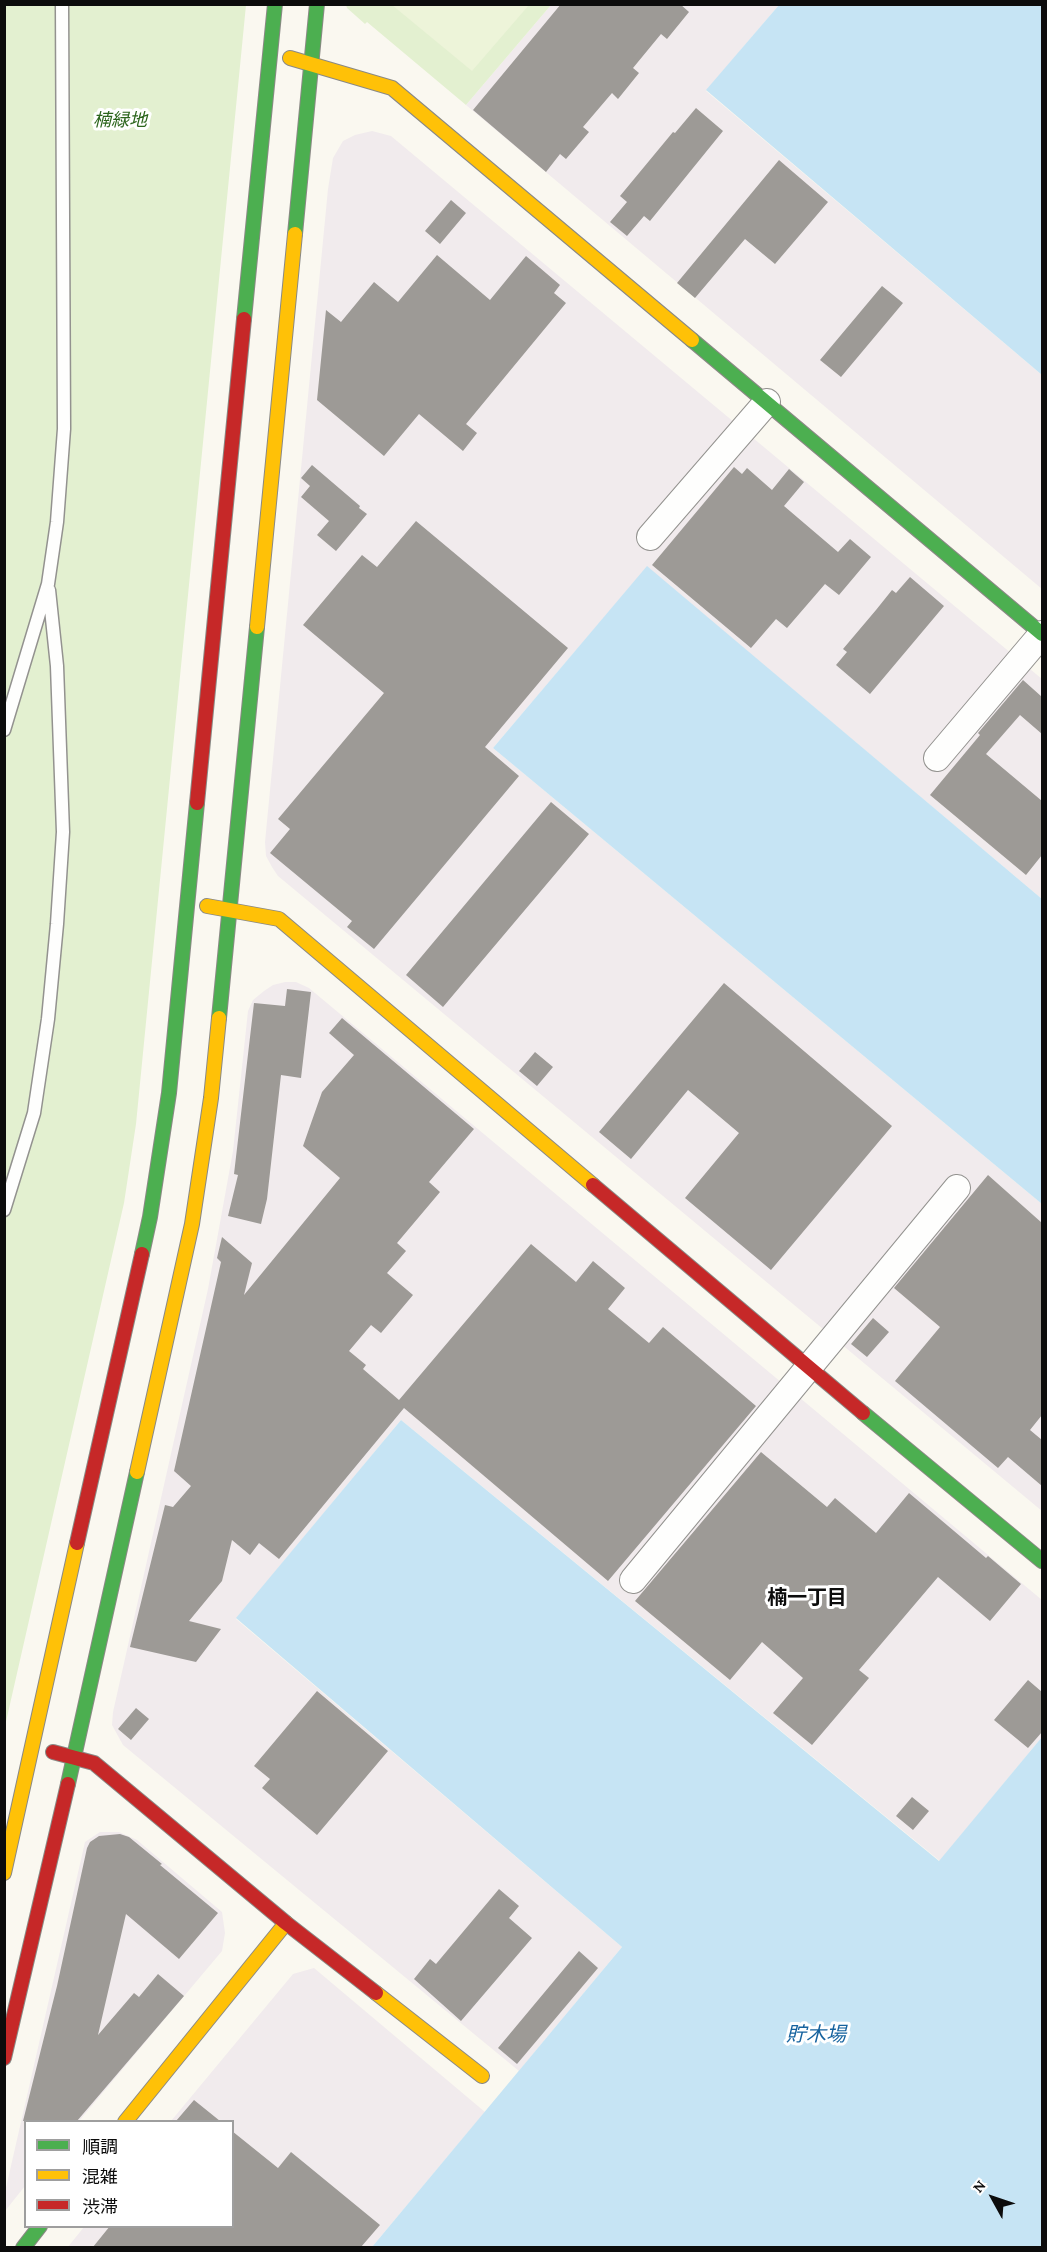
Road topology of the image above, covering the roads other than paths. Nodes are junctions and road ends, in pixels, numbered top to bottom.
1 (63, 4) edge
2 (275, 4) edge
3 (317, 4) edge
4 (271, 53) junction
5 (312, 65) junction
6 (767, 402) junction
7 (650, 537) dead end
8 (48, 584) junction
9 (1042, 634) edge
10 (4, 730) edge
11 (937, 758) dead end
12 (188, 903) junction
13 (229, 910) junction
14 (957, 1188) dead end
15 (4, 1210) edge
16 (809, 1368) junction
17 (1042, 1562) edge
18 (633, 1580) dead end
19 (34, 1748) junction
20 (74, 1756) junction
21 (4, 1873) edge
22 (286, 1923) junction
23 (4, 2058) edge
24 (482, 2076) dead end
25 (126, 2120) edge
26 (38, 2228) edge
27 (23, 2247) edge

1 - 8 lane
2 - 4 street
3 - 5 street
4 - 5 street
4 - 12 street
5 - 6 street
5 - 13 street
6 - 7 street
6 - 9 street
8 - 10 lane
8 - 15 lane
9 - 11 street
12 - 13 street
12 - 19 street
13 - 16 street
13 - 20 street
14 - 16 street
16 - 17 street
16 - 18 street
19 - 20 street
19 - 21 street
20 - 22 street
20 - 23 street
22 - 24 street
22 - 25 street
26 - 27 street

